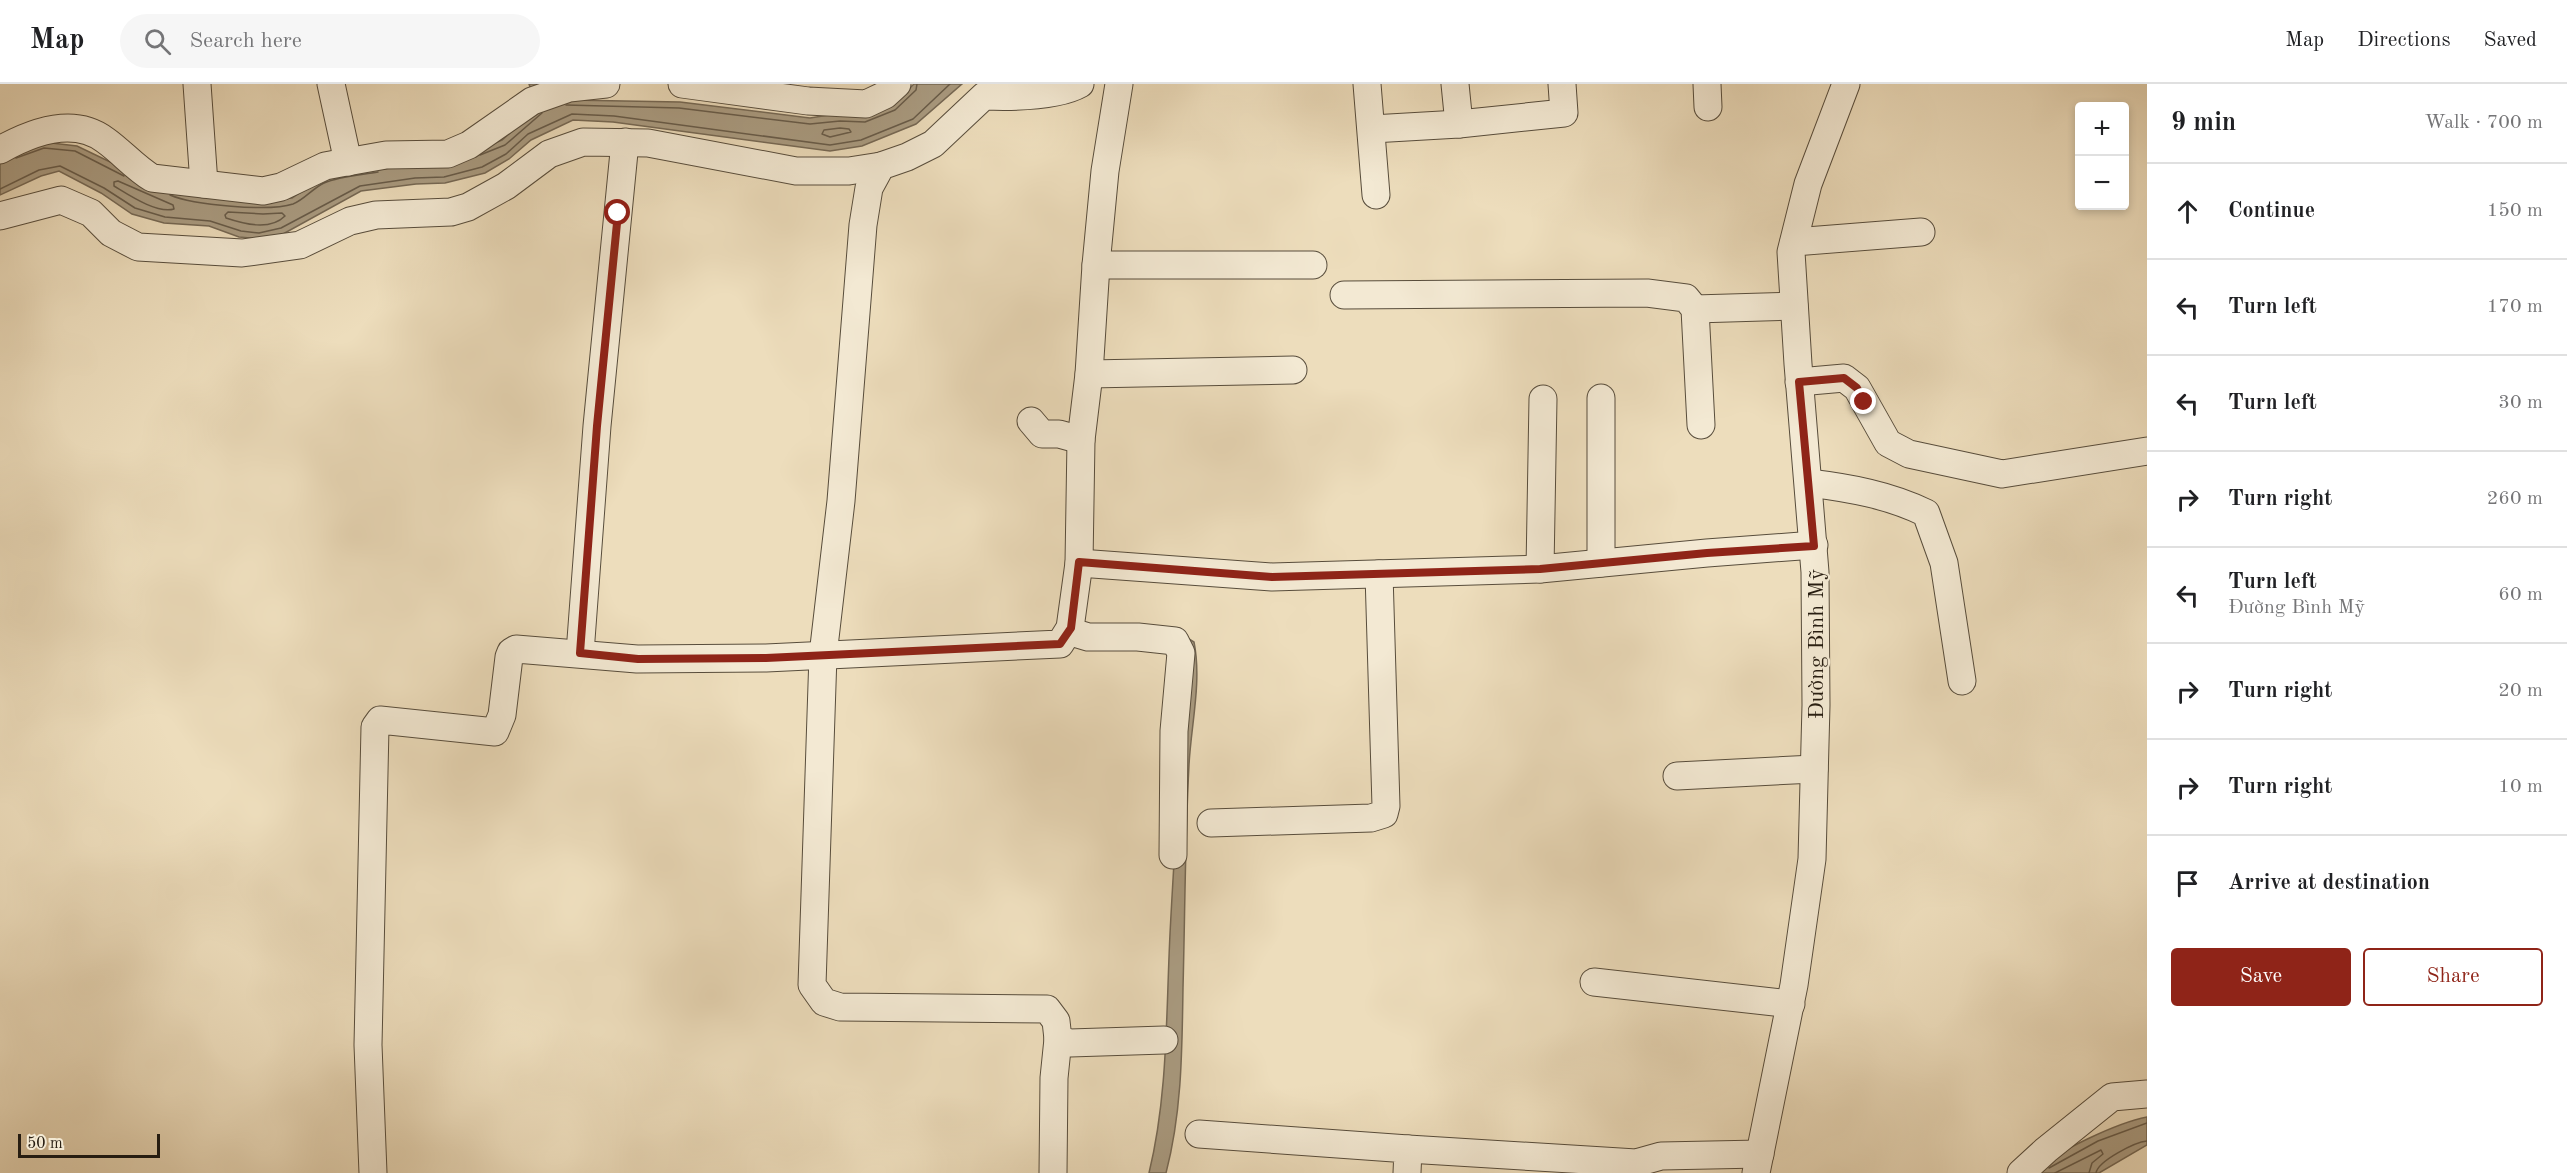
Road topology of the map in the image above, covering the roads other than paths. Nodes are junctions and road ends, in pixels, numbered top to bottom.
1 (197, 84) edge
2 (331, 84) edge
3 (606, 84) edge
4 (682, 84) edge
5 (897, 84) edge
6 (1080, 84) edge
7 (1119, 84) edge
8 (1367, 84) edge
9 (1455, 84) edge
10 (1562, 84) edge
11 (1846, 84) edge
12 (1459, 124) junction
13 (1372, 129) junction
14 (625, 142) junction
15 (0, 150) edge
16 (348, 162) junction
17 (881, 166) junction
18 (204, 184) junction
19 (1376, 195) dead end
20 (0, 216) edge
21 (1922, 232) dead end
22 (1794, 242) junction
23 (1096, 265) junction
24 (1313, 265) dead end
25 (1344, 295) dead end
26 (1794, 306) junction
27 (1695, 309) junction
28 (1293, 370) dead end
29 (1089, 374) junction
30 (1799, 382) junction
31 (1601, 398) dead end
32 (1543, 399) dead end
33 (1031, 421) dead end
34 (1701, 425) dead end
35 (1081, 440) junction
36 (2147, 451) edge
37 (1809, 483) junction
38 (1814, 546) junction
39 (1079, 562) junction
40 (1601, 563) junction
41 (1540, 569) junction
42 (1379, 574) junction
43 (1071, 628) junction
44 (580, 653) junction
45 (823, 655) junction
46 (1962, 681) dead end
47 (1814, 769) junction
48 (1677, 776) dead end
49 (1211, 823) dead end
50 (1173, 855) dead end
51 (1594, 982) dead end
52 (1791, 1004) junction
53 (1058, 1038) junction
54 (1164, 1040) dead end
55 (2147, 1094) edge
56 (1199, 1134) dead end
57 (1407, 1161) edge
58 (1758, 1163) edge
59 (373, 1173) edge
60 (1053, 1173) edge
61 (2021, 1173) edge

1 - 18 street
2 - 16 street
3 - 16 street
4 - 5 street
6 - 17 street
7 - 23 street
8 - 13 street
9 - 12 street
10 - 12 street
11 - 22 street, Đường Bình Mỹ
12 - 13 street
13 - 19 street
14 - 17 street
14 - 20 street
14 - 44 street
15 - 18 street
16 - 18 street
17 - 45 street
21 - 22 street
22 - 26 street, Đường Bình Mỹ
23 - 24 street
23 - 29 street
25 - 27 street
26 - 27 street
26 - 30 street, Đường Bình Mỹ
27 - 34 street
28 - 29 street
29 - 35 street
30 - 36 street
30 - 37 street, Đường Bình Mỹ
31 - 40 street
32 - 41 street
33 - 35 street
35 - 39 street
37 - 38 street, Đường Bình Mỹ
37 - 46 street
38 - 40 street
38 - 47 street, Đường Bình Mỹ
39 - 42 street
39 - 43 street
40 - 41 street
41 - 42 street
42 - 49 street
43 - 45 street
43 - 50 street
44 - 45 street
44 - 59 street
45 - 53 street
47 - 48 street
47 - 52 street, Đường Bình Mỹ
51 - 52 street
52 - 58 street, Đường Bình Mỹ
53 - 54 street
53 - 60 street
55 - 61 street
56 - 57 street
57 - 58 street

